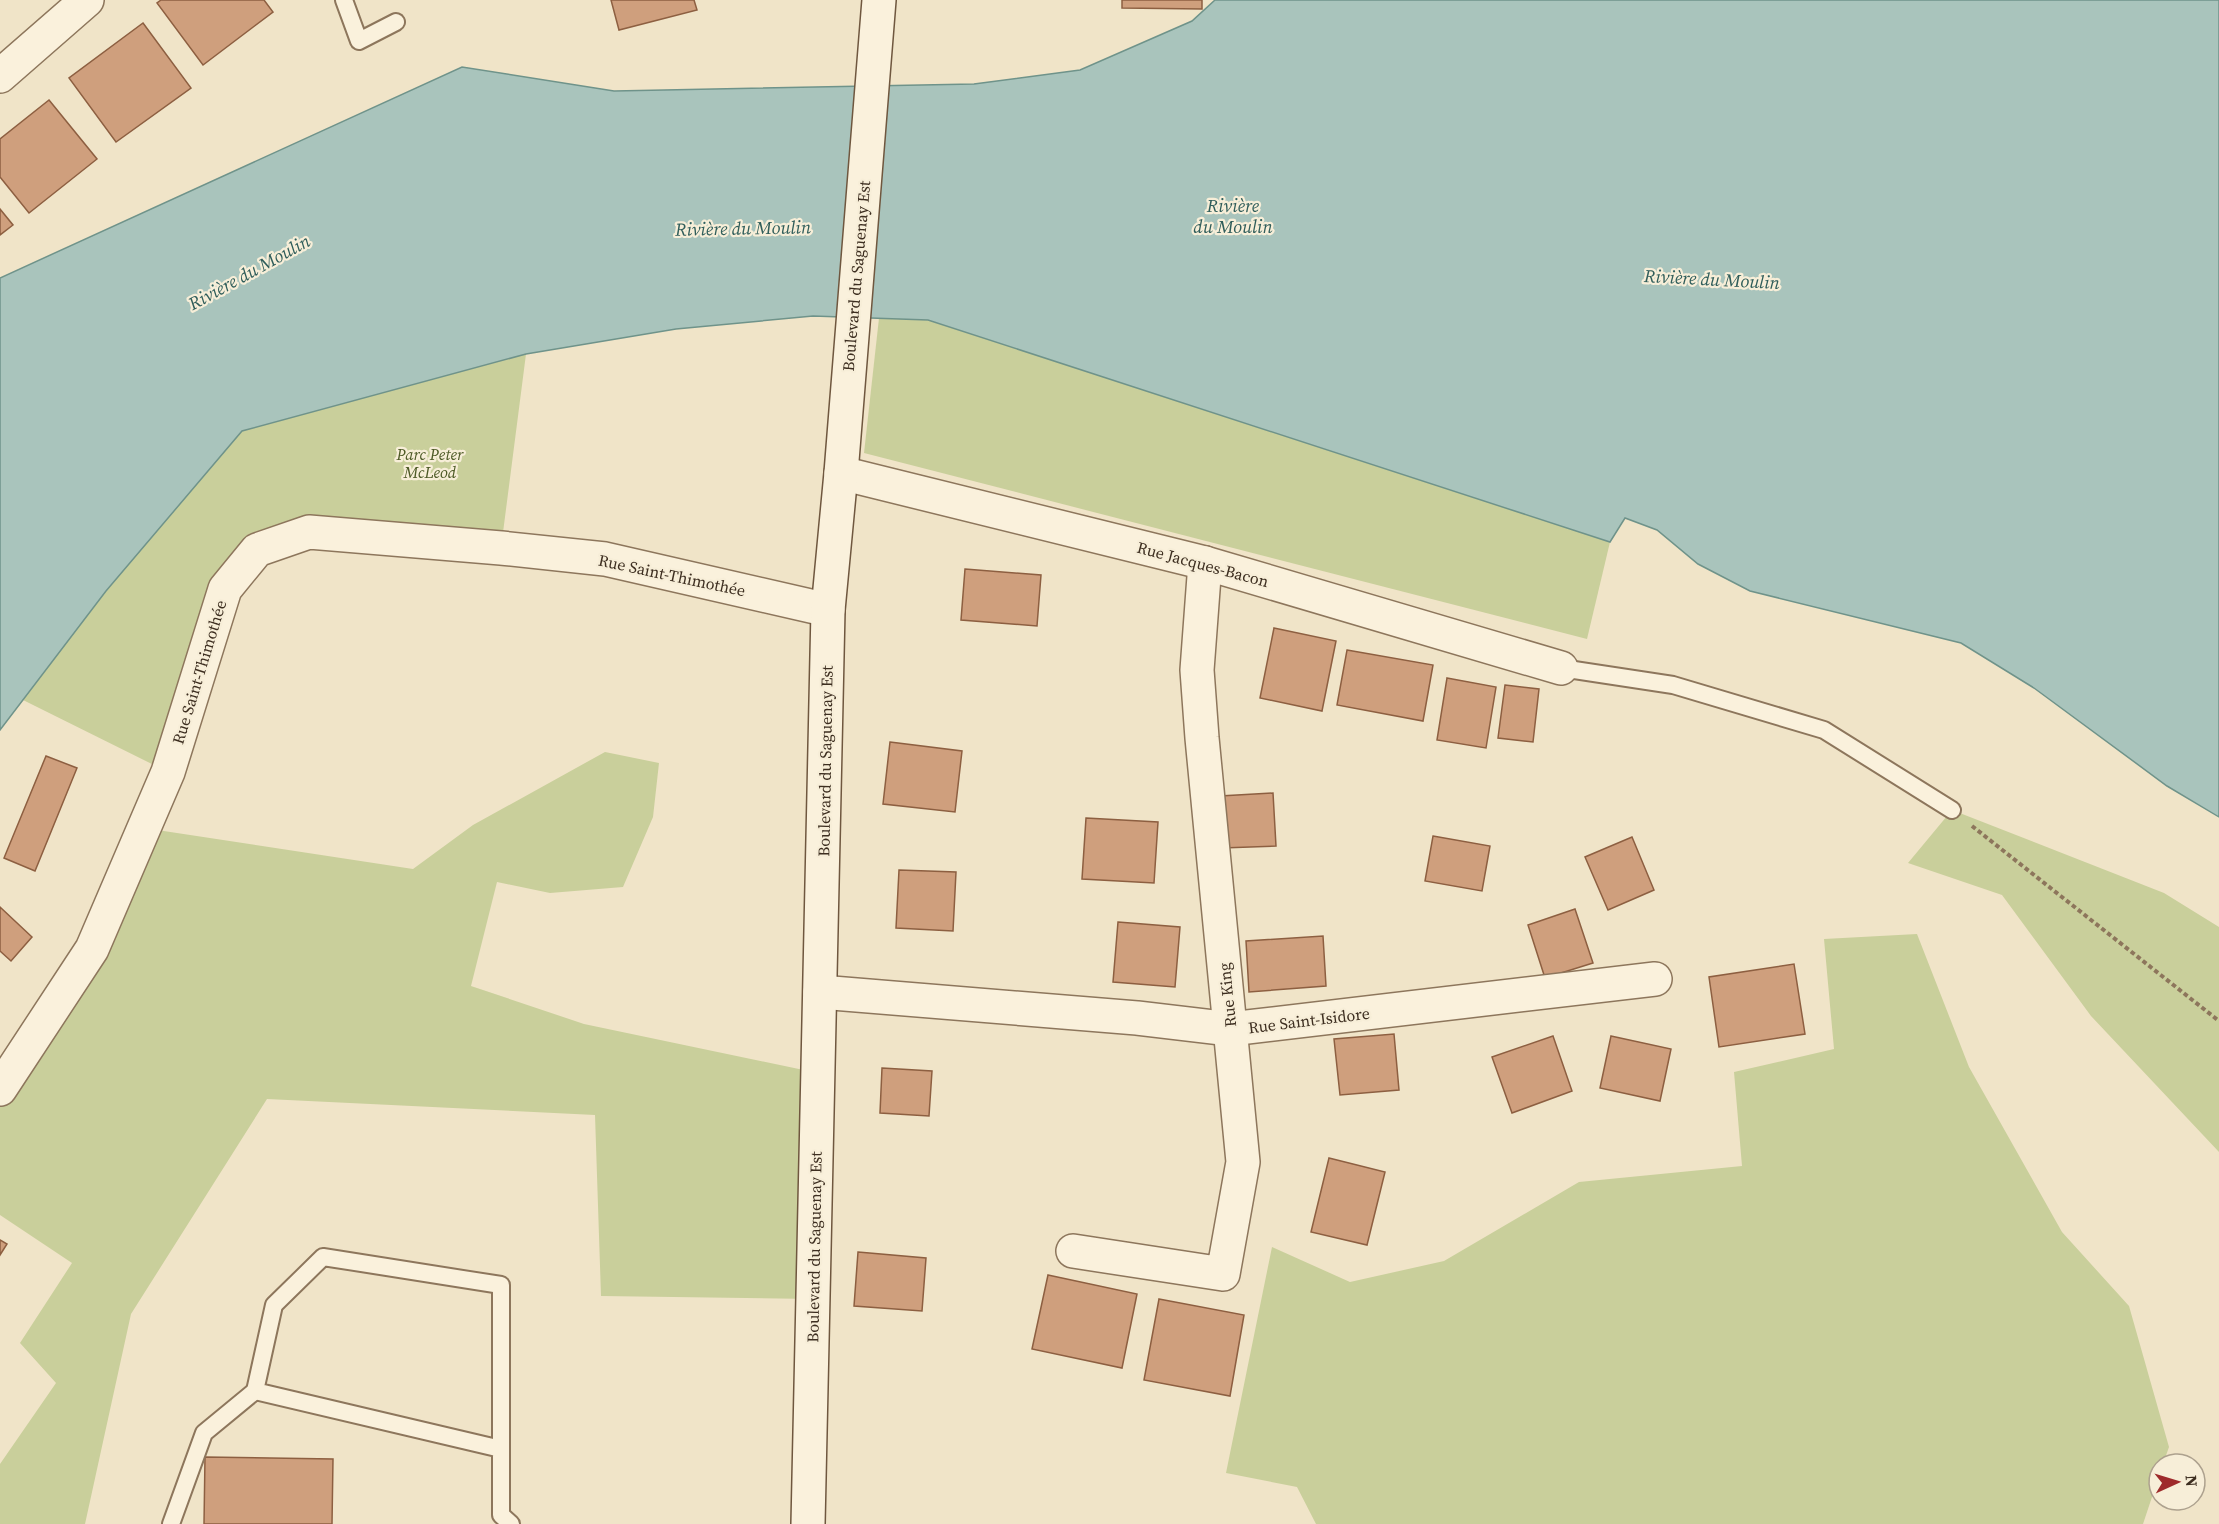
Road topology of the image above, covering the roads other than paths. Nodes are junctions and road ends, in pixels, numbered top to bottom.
1 (87, 0) edge
2 (344, 0) edge
3 (878, 14) edge
4 (396, 22) dead end
5 (0, 76) edge
6 (842, 473) junction
7 (1205, 563) junction
8 (828, 610) junction
9 (1561, 668) joint
10 (1952, 810) road end
11 (1655, 979) dead end
12 (820, 992) junction
13 (1230, 1029) junction
14 (0, 1089) edge
15 (1073, 1251) dead end
16 (255, 1391) junction
17 (501, 1449) junction
18 (171, 1524) edge
19 (511, 1524) edge
20 (808, 1524) edge

1 - 5 street
2 - 4 lane
3 - 6 street, Boulevard du Saguenay Est
6 - 7 street, Rue Jacques-Bacon
6 - 8 street, Boulevard du Saguenay Est
7 - 9 street, Rue Jacques-Bacon
7 - 13 street, Rue King
8 - 12 street, Boulevard du Saguenay Est
8 - 14 street, Rue Saint-Thimothée
9 - 10 lane
11 - 13 street, Rue Saint-Isidore
12 - 13 street, Rue Saint-Isidore
12 - 20 street, Boulevard du Saguenay Est
13 - 15 street, Rue King
16 - 17 lane
16 - 17 lane
16 - 18 lane
17 - 19 lane

